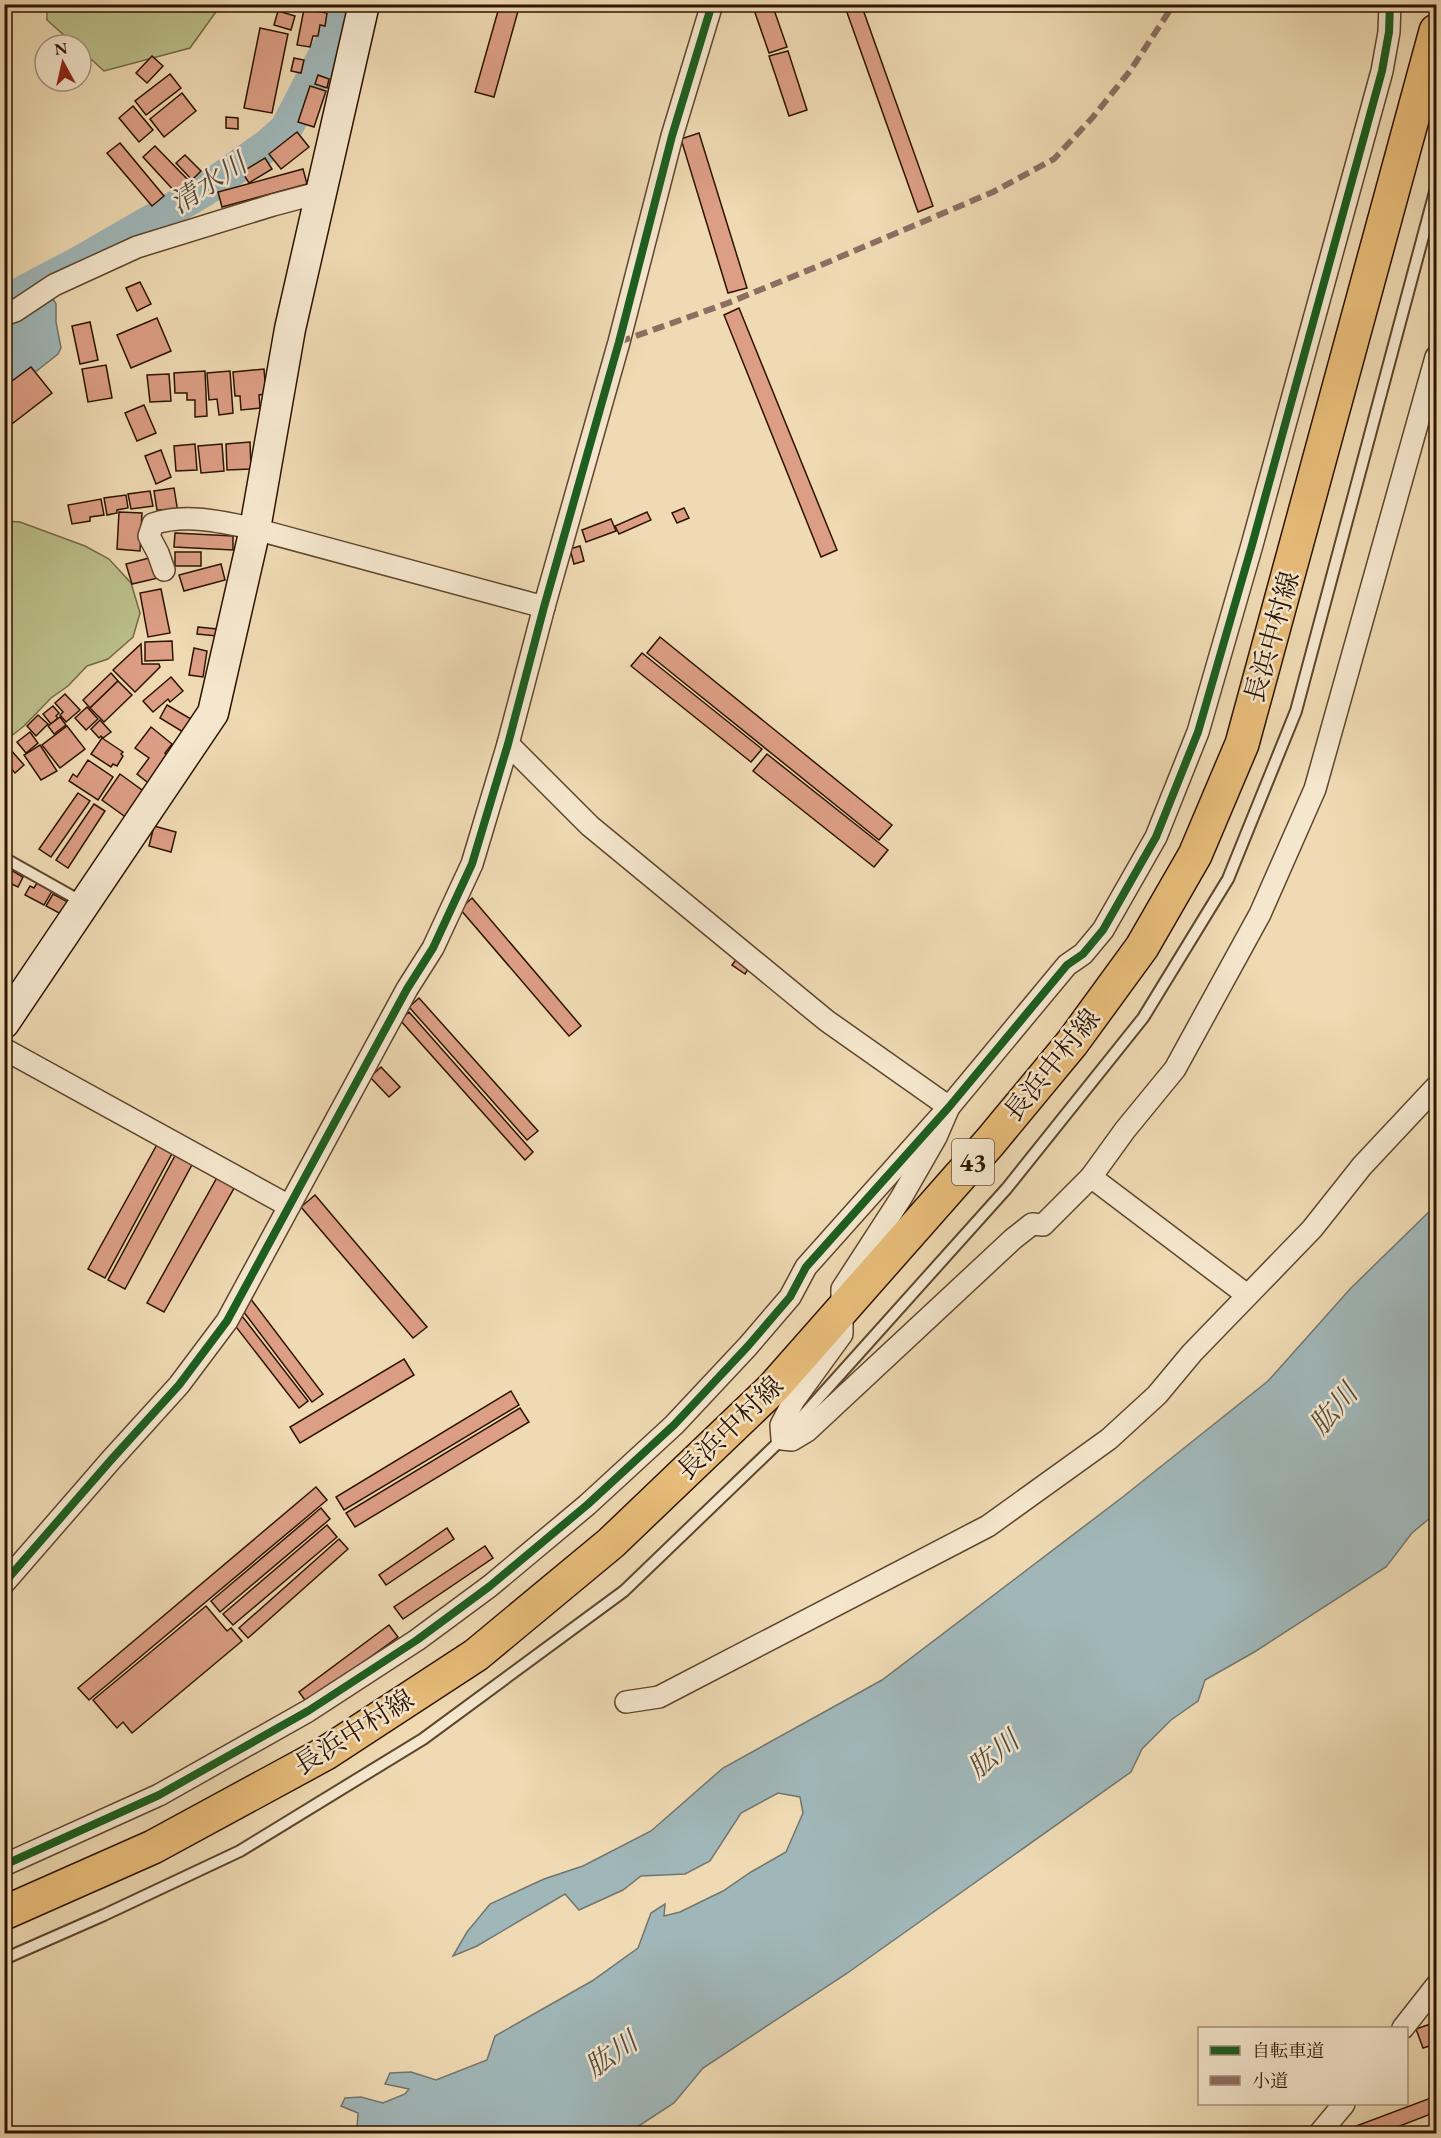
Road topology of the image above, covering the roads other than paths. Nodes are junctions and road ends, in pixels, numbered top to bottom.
1 (364, 4) edge
2 (712, 4) edge
3 (1390, 4) edge
4 (1437, 31) edge
5 (1437, 188) edge
6 (322, 192) junction
7 (4, 315) edge
8 (1437, 357) edge
9 (255, 530) junction
10 (164, 570) dead end
11 (544, 607) junction
12 (508, 744) junction
13 (4, 858) edge
14 (84, 903) junction
15 (4, 1023) edge
16 (4, 1049) edge
17 (1437, 1087) edge
18 (949, 1107) junction
19 (1091, 1177) junction
20 (289, 1206) junction
21 (1247, 1295) junction
22 (842, 1310) junction
23 (782, 1439) junction
24 (4, 1583) edge
25 (626, 1702) dead end
26 (4, 1865) edge
27 (4, 1913) edge
28 (4, 1959) edge
29 (1437, 1986) edge
30 (1404, 2027) edge
31 (1342, 2105) edge
32 (1319, 2133) edge

1 - 6 street
2 - 11 street
3 - 18 street
4 - 22 main road, 長浜中村線 / 43
5 - 23 lane
6 - 7 street
6 - 9 street
8 - 19 street
9 - 10 street
9 - 11 street
9 - 14 street
11 - 12 street
12 - 18 street
12 - 20 street
13 - 14 lane
14 - 15 street
16 - 20 street
17 - 21 street
18 - 22 street
18 - 26 street
19 - 21 street
19 - 23 street
20 - 24 street
21 - 25 street
22 - 23 street
22 - 27 main road, 長浜中村線 / 43
23 - 28 lane
29 - 30 street
31 - 32 street

